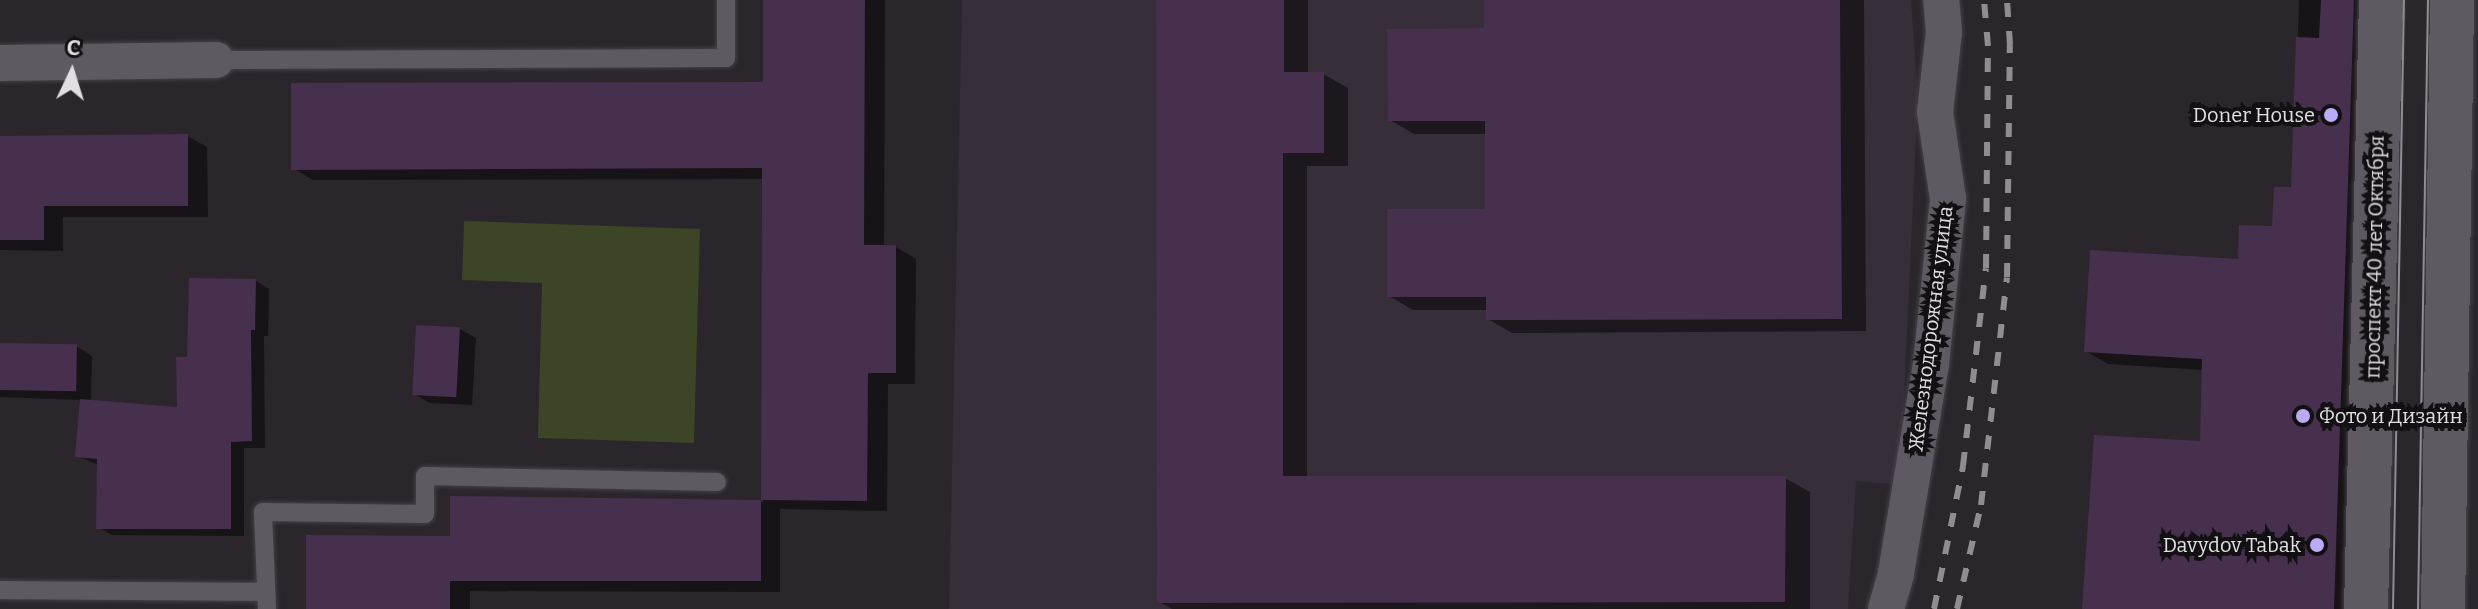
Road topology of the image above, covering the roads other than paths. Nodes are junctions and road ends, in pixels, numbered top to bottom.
1 (726, 0) edge
2 (1941, 0) edge
3 (2381, 0) edge
4 (2452, 0) edge
5 (216, 60) joint
6 (0, 63) edge
7 (717, 482) dead end
8 (0, 590) edge
9 (267, 601) edge
10 (1886, 609) edge
11 (2366, 609) edge
12 (2443, 609) edge

1 - 5 lane
2 - 10 street, Железнодорожная улица
3 - 11 street, проспект 40 лет Октября
4 - 12 street
5 - 6 street
7 - 9 lane
8 - 9 lane

